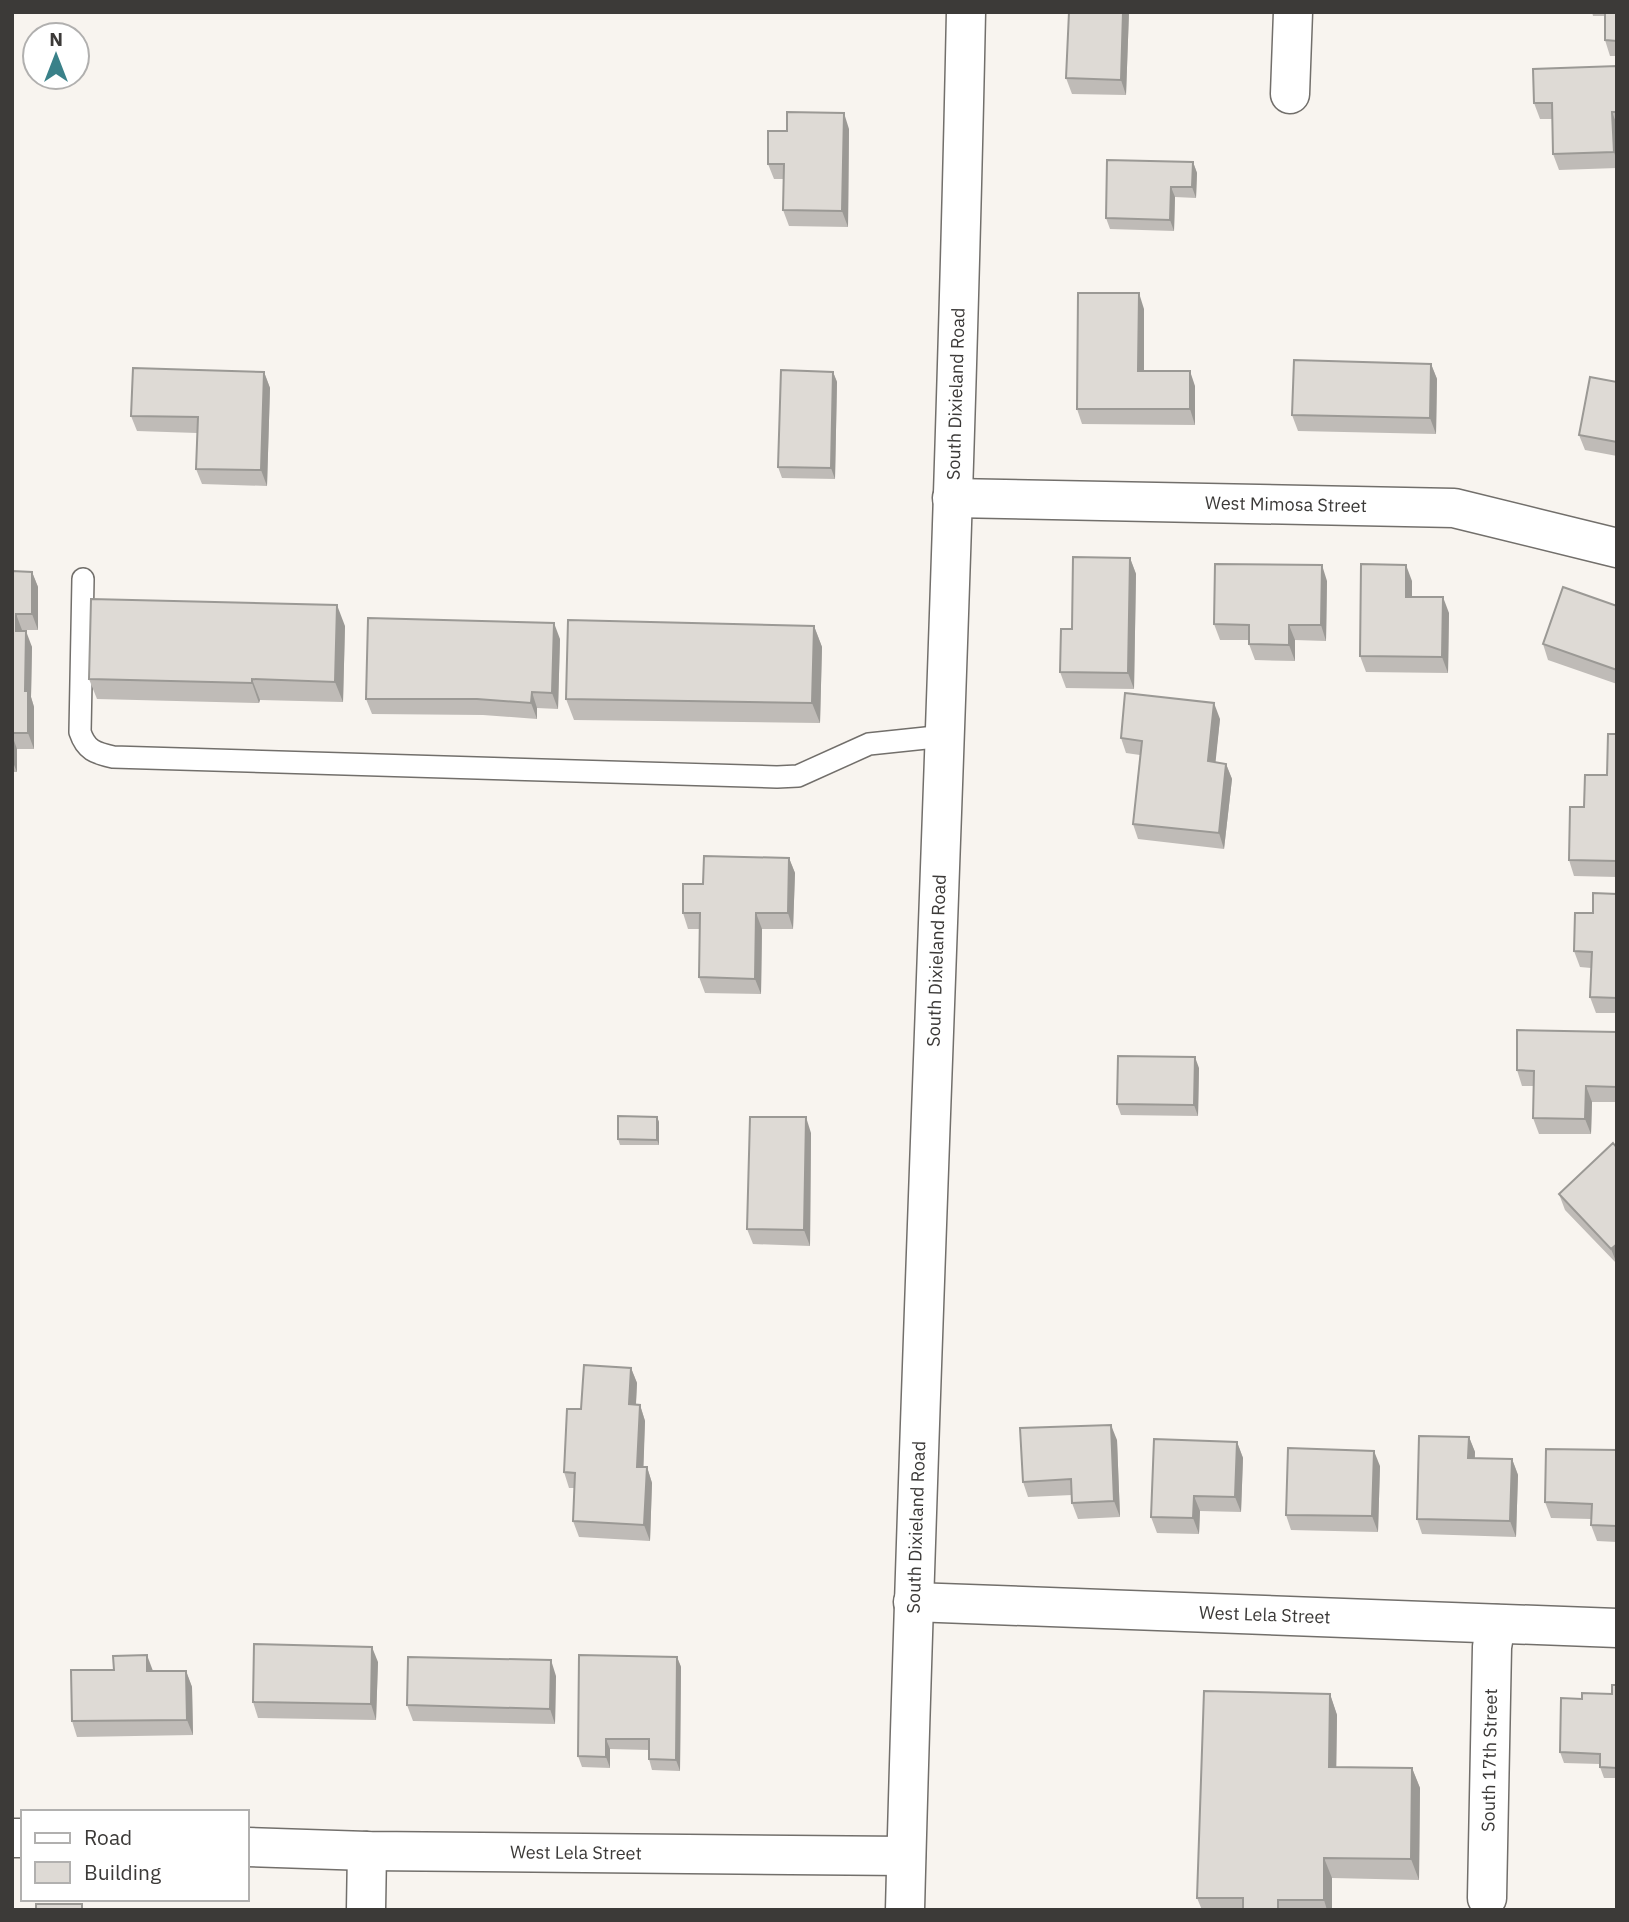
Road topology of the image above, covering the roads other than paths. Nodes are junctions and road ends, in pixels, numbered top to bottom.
1 (966, 12) edge
2 (1293, 12) edge
3 (1290, 94) dead end
4 (952, 498) junction
5 (1617, 548) edge
6 (83, 579) dead end
7 (945, 736) junction
8 (913, 1602) junction
9 (1496, 1624) junction
10 (1617, 1628) edge
11 (248, 1847) edge
12 (367, 1851) junction
13 (906, 1856) junction
14 (1487, 1904) edge
15 (366, 1910) edge
16 (905, 1910) edge

1 - 4 street, South Dixieland Road
2 - 3 street
4 - 5 street, West Mimosa Street
4 - 7 street, South Dixieland Road
6 - 7 lane
7 - 8 street, South Dixieland Road
8 - 9 street, West Lela Street
8 - 13 street, South Dixieland Road
9 - 10 street, West Lela Street
9 - 14 street, South 17th Street
11 - 12 street, West Lela Street
12 - 13 street, West Lela Street
12 - 15 street
13 - 16 street, South Dixieland Road

